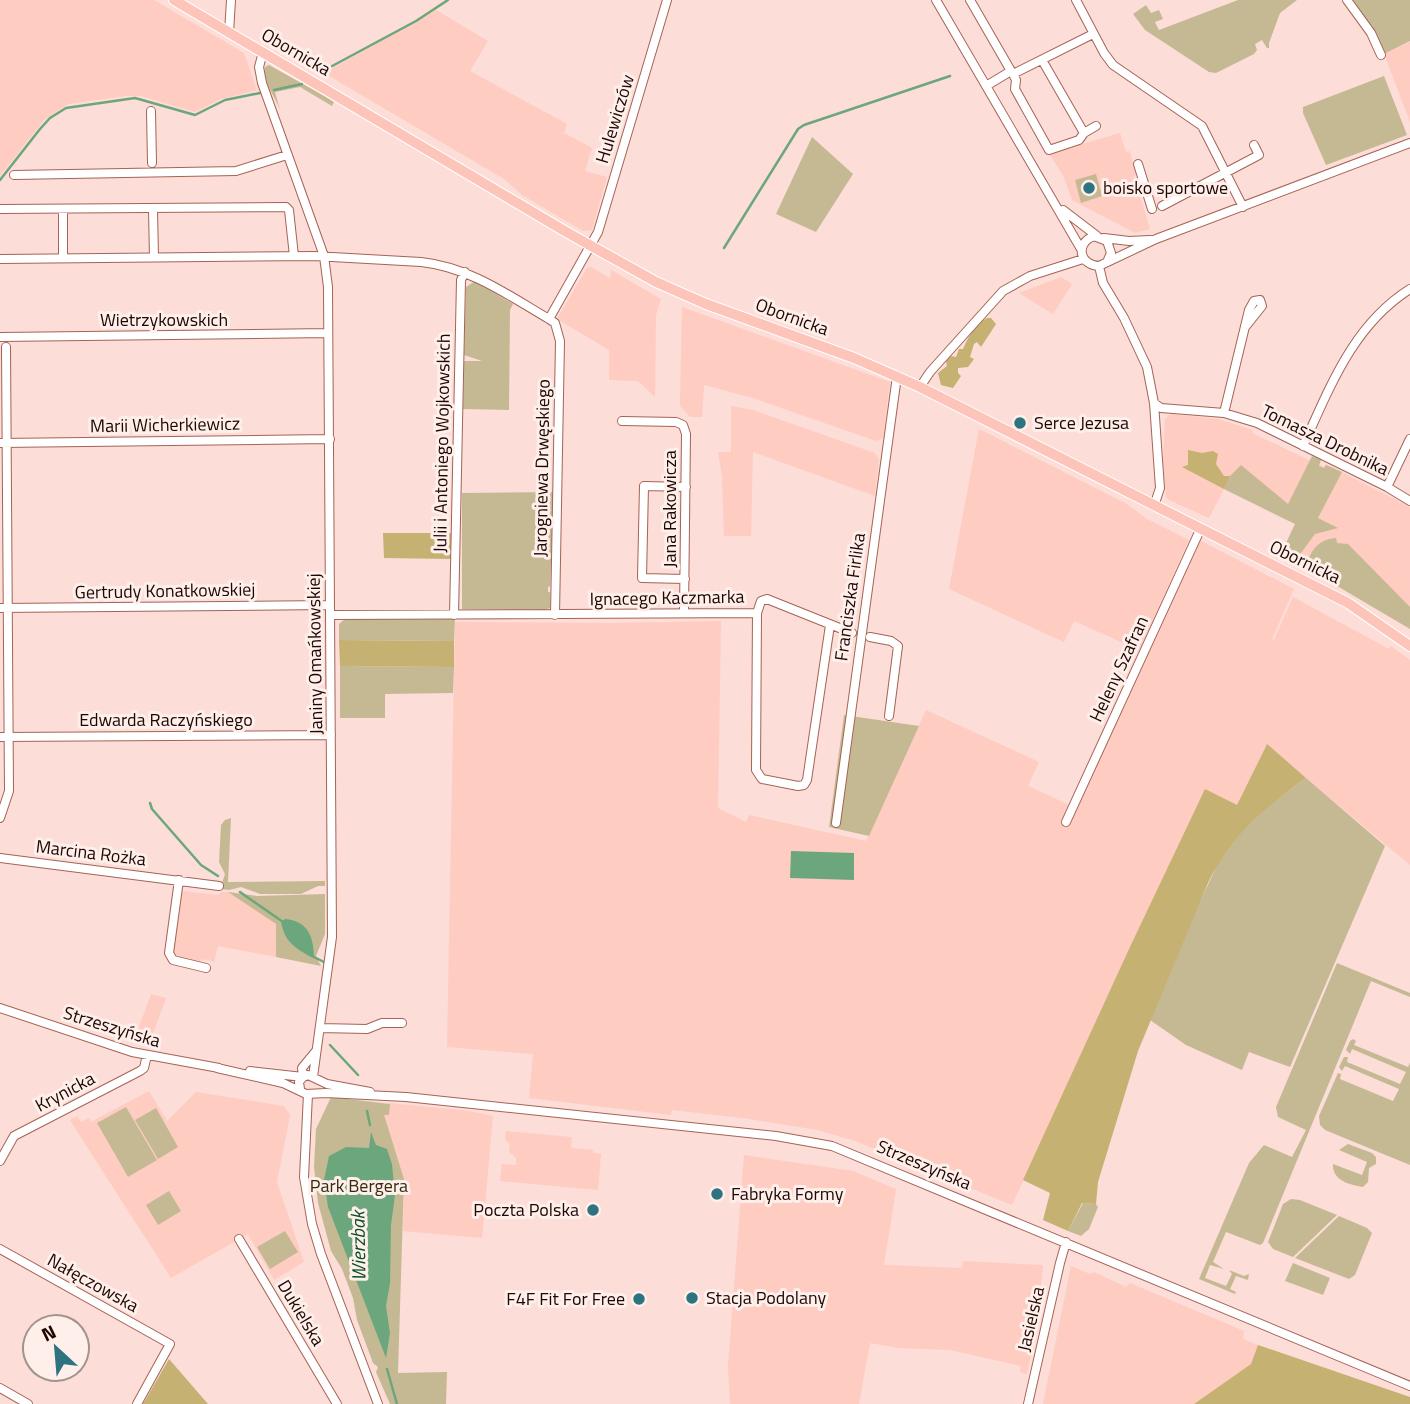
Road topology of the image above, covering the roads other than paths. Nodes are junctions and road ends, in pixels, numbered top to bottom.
1 (174, 0) edge
2 (231, 0) edge
3 (667, 0) edge
4 (936, 0) edge
5 (970, 0) edge
6 (1076, 0) edge
7 (1347, 0) edge
8 (229, 33) junction
9 (1093, 34) junction
10 (263, 52) junction
11 (1381, 55) dead end
12 (1042, 60) junction
13 (1012, 73) junction
14 (986, 86) junction
15 (151, 111) dead end
16 (1096, 127) dead end
17 (1084, 133) junction
18 (1410, 143) edge
19 (1254, 145) dead end
20 (287, 155) junction
21 (152, 163) dead end
22 (1138, 164) dead end
23 (1226, 174) junction
24 (14, 176) dead end
25 (1058, 206) junction
26 (1162, 206) dead end
27 (1243, 207) junction
28 (0, 209) edge
29 (153, 209) junction
30 (1152, 209) dead end
31 (63, 210) junction
32 (1101, 237) junction
33 (1156, 239) junction
34 (589, 245) junction
35 (1081, 249) junction
36 (293, 256) junction
37 (324, 256) junction
38 (154, 257) junction
39 (63, 258) junction
40 (0, 259) edge
41 (1083, 259) junction
42 (1103, 264) junction
43 (465, 272) junction
44 (1410, 289) edge
45 (552, 321) junction
46 (1245, 326) dead end
47 (328, 333) junction
48 (0, 337) edge
49 (6, 347) dead end
50 (897, 376) junction
51 (920, 387) junction
52 (1154, 403) junction
53 (1224, 413) junction
54 (622, 421) dead end
55 (330, 439) junction
56 (1410, 439) edge
57 (3, 443) edge
58 (1303, 446) junction
59 (686, 487) junction
60 (1388, 487) junction
61 (1410, 501) edge
62 (1154, 506) junction
63 (1200, 530) junction
64 (685, 579) junction
65 (3, 608) edge
66 (330, 610) junction
67 (684, 613) junction
68 (757, 613) junction
69 (454, 615) junction
70 (555, 615) junction
71 (830, 625) junction
72 (852, 633) dead end
73 (870, 637) dead end
74 (1410, 646) edge
75 (889, 716) dead end
76 (331, 735) junction
77 (4, 737) edge
78 (0, 818) edge
79 (1066, 822) dead end
80 (836, 823) dead end
81 (0, 858) edge
82 (179, 880) junction
83 (219, 886) dead end
84 (205, 968) dead end
85 (0, 1008) edge
86 (402, 1023) dead end
87 (320, 1028) junction
88 (316, 1051) junction
89 (147, 1055) junction
90 (217, 1068) junction
91 (303, 1077) junction
92 (315, 1079) junction
93 (300, 1090) junction
94 (310, 1094) junction
95 (394, 1096) junction
96 (0, 1161) edge
97 (239, 1239) dead end
98 (1066, 1242) junction
99 (0, 1249) edge
100 (1410, 1386) edge
101 (0, 1388) edge
102 (28, 1404) edge
103 (137, 1404) edge
104 (337, 1404) edge
105 (378, 1404) edge
106 (1028, 1404) edge

1 - 8 main road, Obornicka
2 - 8 street
3 - 34 street, Hulewiczów
4 - 14 street
5 - 13 street
6 - 9 street
7 - 11 street
8 - 10 main road, Obornicka
9 - 12 street
9 - 23 street
10 - 20 street, Janiny Omańkowskiej
10 - 34 main road, Obornicka
12 - 13 street
12 - 17 street
13 - 14 street
13 - 17 street
14 - 25 street
15 - 21 street
16 - 17 street
18 - 27 street
19 - 23 street
20 - 24 street
20 - 37 street, Janiny Omańkowskiej
22 - 30 street
23 - 26 street
23 - 27 street
25 - 32 street
25 - 35 street
27 - 33 street
28 - 31 street
29 - 31 street
29 - 36 street
29 - 38 street
31 - 39 street
32 - 33 street
32 - 35 street
32 - 42 street
33 - 42 street
34 - 45 street
34 - 50 main road, Obornicka
35 - 41 street
36 - 37 street
36 - 38 street
37 - 43 street
37 - 47 street, Janiny Omańkowskiej
38 - 39 street
39 - 40 street
41 - 42 street
41 - 51 street
42 - 52 street
43 - 45 street
43 - 69 street, Julii i Antoniego Wojkowskich
44 - 58 street
45 - 70 street, Jarogniewa Drwęskiego
46 - 53 street
47 - 48 street, Wietrzykowskich
47 - 55 street, Janiny Omańkowskiej
49 - 57 street
50 - 51 main road, Obornicka
50 - 80 street, Franciszka Firlika
51 - 62 main road, Obornicka
52 - 53 street, Tomasza Drobnika
52 - 62 street
53 - 58 street, Tomasza Drobnika
54 - 59 street, Jana Rakowicza
55 - 57 street, Marii Wicherkiewicz
55 - 66 street, Janiny Omańkowskiej
56 - 60 street
57 - 65 street
58 - 60 street, Tomasza Drobnika
59 - 64 street, Jana Rakowicza
59 - 64 street
60 - 61 street, Tomasza Drobnika
62 - 63 main road, Obornicka
63 - 74 main road, Obornicka
63 - 79 street, Heleny Szafran
64 - 67 street, Jana Rakowicza
65 - 66 street, Gertrudy Konatkowskiej
65 - 77 street
66 - 69 street, Ignacego Kaczmarka
66 - 76 street, Janiny Omańkowskiej
67 - 68 street, Ignacego Kaczmarka
67 - 70 street, Ignacego Kaczmarka
68 - 71 street, Franciszka Firlika
68 - 71 street, Ignacego Kaczmarka
69 - 70 street, Ignacego Kaczmarka
71 - 72 street, Franciszka Firlika
73 - 75 street, Franciszka Firlika
76 - 77 street, Edwarda Raczyńskiego
76 - 87 street, Janiny Omańkowskiej
77 - 78 street
81 - 82 street, Marcina Rożka
82 - 83 street, Marcina Rożka
82 - 84 street
85 - 89 street, Strzeszyńska
86 - 87 street
87 - 88 street, Janiny Omańkowskiej
88 - 91 street, Janiny Omańkowskiej
88 - 92 street, Janiny Omańkowskiej
89 - 90 street, Strzeszyńska
89 - 96 street, Krynicka
90 - 91 street, Strzeszyńska
90 - 93 street, Strzeszyńska
91 - 92 street
91 - 93 street
92 - 94 street
92 - 95 street, Strzeszyńska
93 - 94 street
94 - 95 street, Strzeszyńska
94 - 105 street
95 - 98 street, Strzeszyńska
97 - 104 street, Dukielska
98 - 100 street, Strzeszyńska
98 - 106 street, Jasielska
99 - 103 street, Nałęczowska
101 - 102 street

